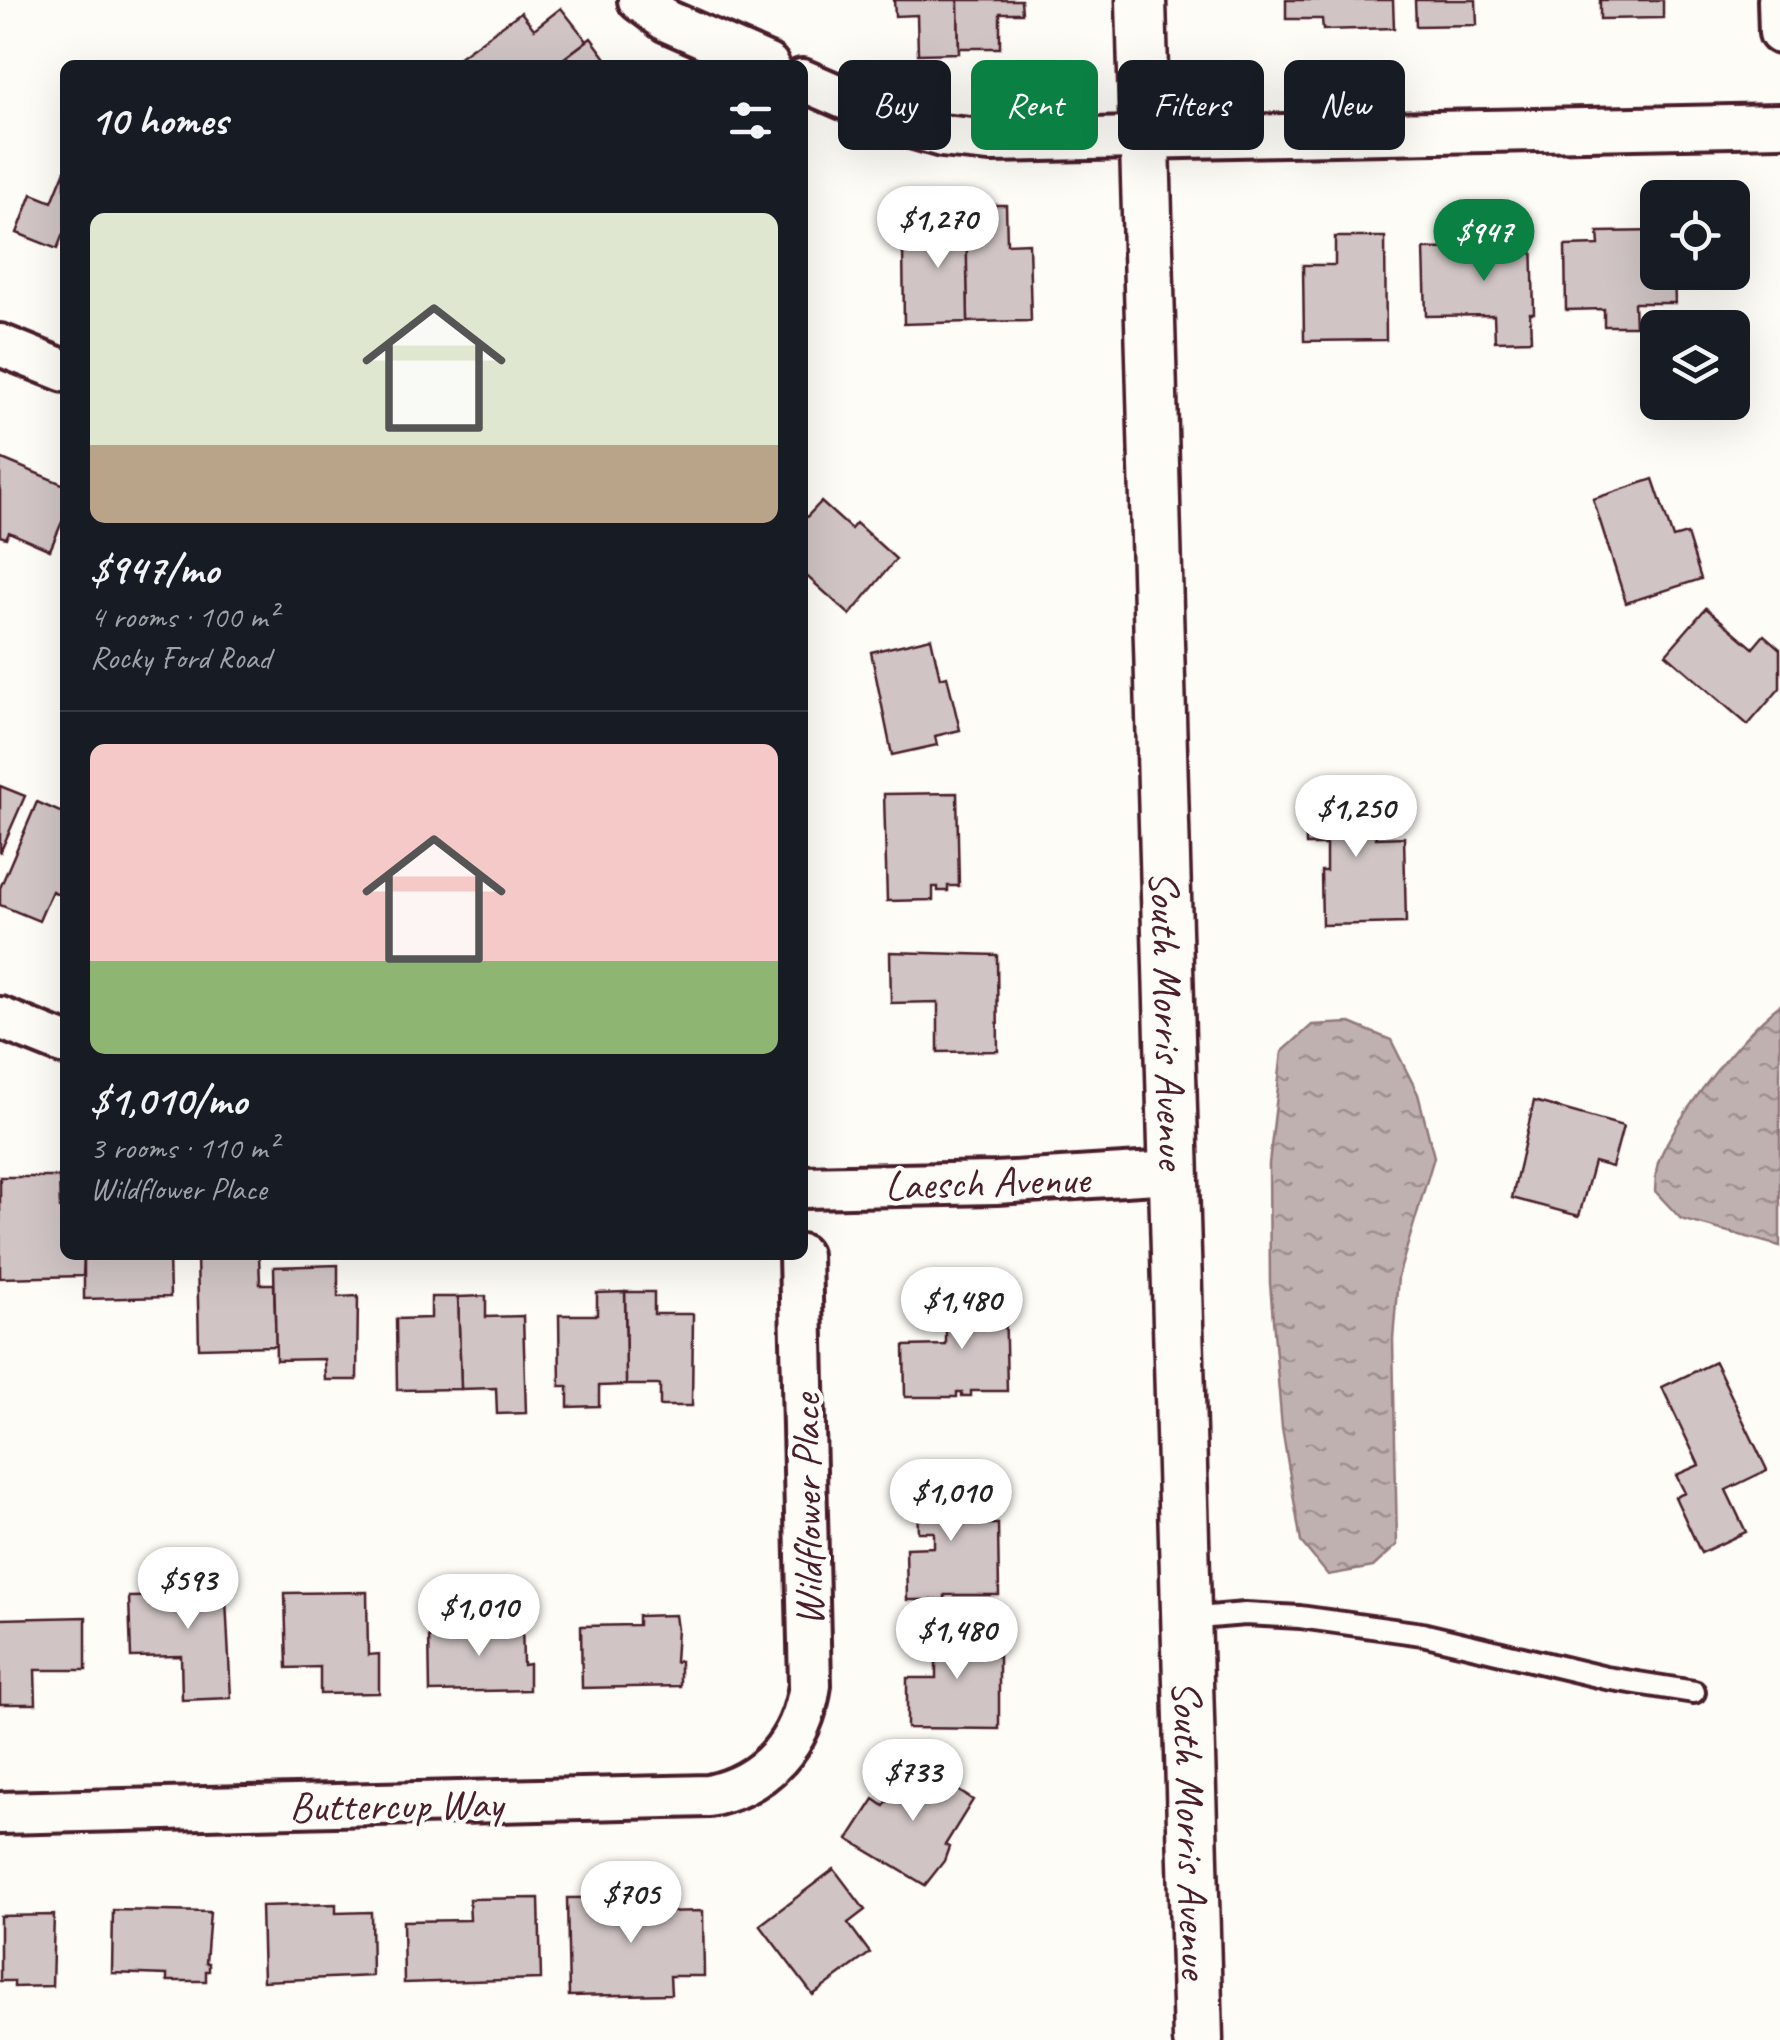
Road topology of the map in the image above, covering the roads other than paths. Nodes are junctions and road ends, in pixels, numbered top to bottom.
1 (639, 0) edge
2 (1141, 0) edge
3 (1779, 0) edge
4 (1780, 33) edge
5 (756, 60) edge
6 (1142, 60) edge
7 (808, 83) edge
8 (1780, 125) edge
9 (1264, 136) edge
10 (1118, 139) edge
11 (1144, 150) edge
12 (0, 345) edge
13 (60, 370) edge
14 (0, 1018) edge
15 (60, 1042) edge
16 (1172, 1172) junction
17 (808, 1186) edge
18 (800, 1260) edge
19 (1186, 1619) junction
20 (1694, 1692) dead end
21 (780, 1758) joint
22 (0, 1814) edge
23 (1198, 2040) edge

1 - 5 street
2 - 6 street, South Morris Avenue
3 - 4 street
7 - 10 street
8 - 9 street
11 - 16 street, South Morris Avenue
12 - 13 street
14 - 15 street
16 - 17 street, Laesch Avenue
16 - 19 street, South Morris Avenue
18 - 21 street, Wildflower Place
19 - 20 lane
19 - 23 street, South Morris Avenue
21 - 22 street, Buttercup Way

